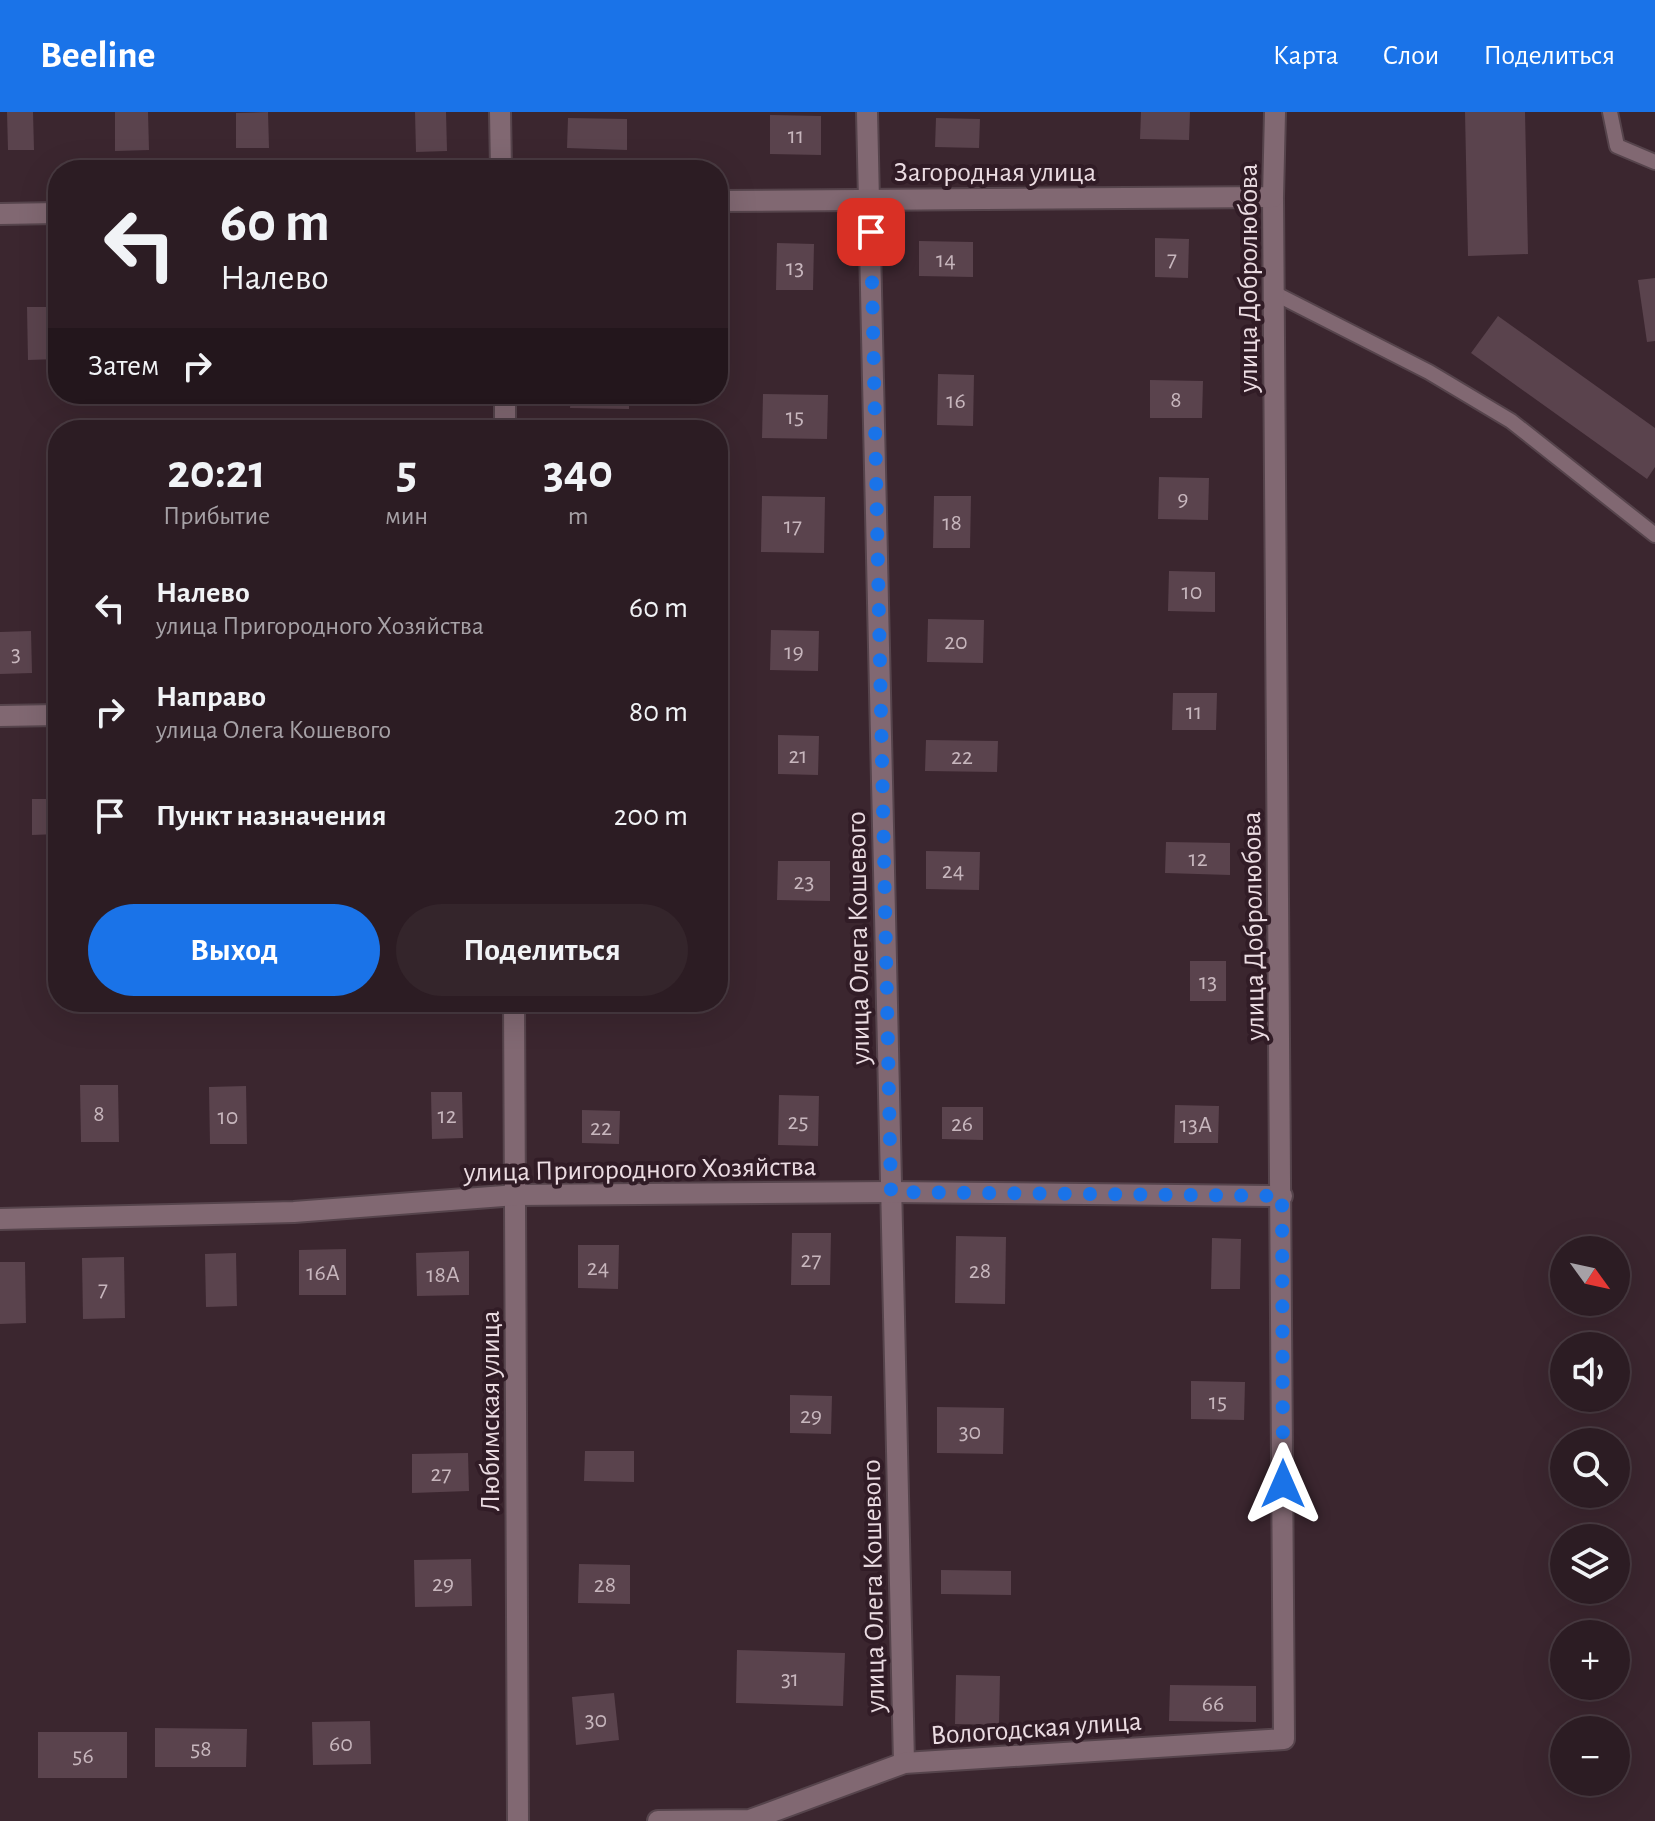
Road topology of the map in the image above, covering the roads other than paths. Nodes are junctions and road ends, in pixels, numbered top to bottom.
1 (500, 112) edge
2 (867, 112) edge
3 (1275, 112) edge
4 (1610, 112) edge
5 (501, 160) edge
6 (1655, 162) edge
7 (1273, 197) junction
8 (870, 200) junction
9 (728, 201) edge
10 (48, 213) edge
11 (0, 214) edge
12 (1274, 293) junction
13 (1655, 535) edge
14 (48, 715) edge
15 (0, 716) edge
16 (514, 1012) edge
17 (891, 1192) junction
18 (517, 1195) junction
19 (1282, 1196) junction
20 (0, 1219) edge
21 (1284, 1739) joint
22 (904, 1763) junction
23 (518, 1821) edge
24 (658, 1821) edge

1 - 5 street
2 - 8 street, улица Олега Кошевого
3 - 7 street, улица Добролюбова
4 - 6 lane
7 - 8 street, Загородная улица
7 - 12 street, улица Добролюбова
8 - 9 street, Загородная улица
8 - 17 street, улица Олега Кошевого
10 - 11 street
12 - 13 lane
12 - 19 street, улица Добролюбова
14 - 15 street
16 - 18 street, Любимская улица
17 - 18 street, улица Пригородного Хозяйства
17 - 19 street, улица Пригородного Хозяйства
17 - 22 street, улица Олега Кошевого
18 - 20 street, улица Пригородного Хозяйства
18 - 23 street, Любимская улица
19 - 21 street, улица Добролюбова
21 - 22 street, Вологодская улица
22 - 24 street, Вологодская улица

